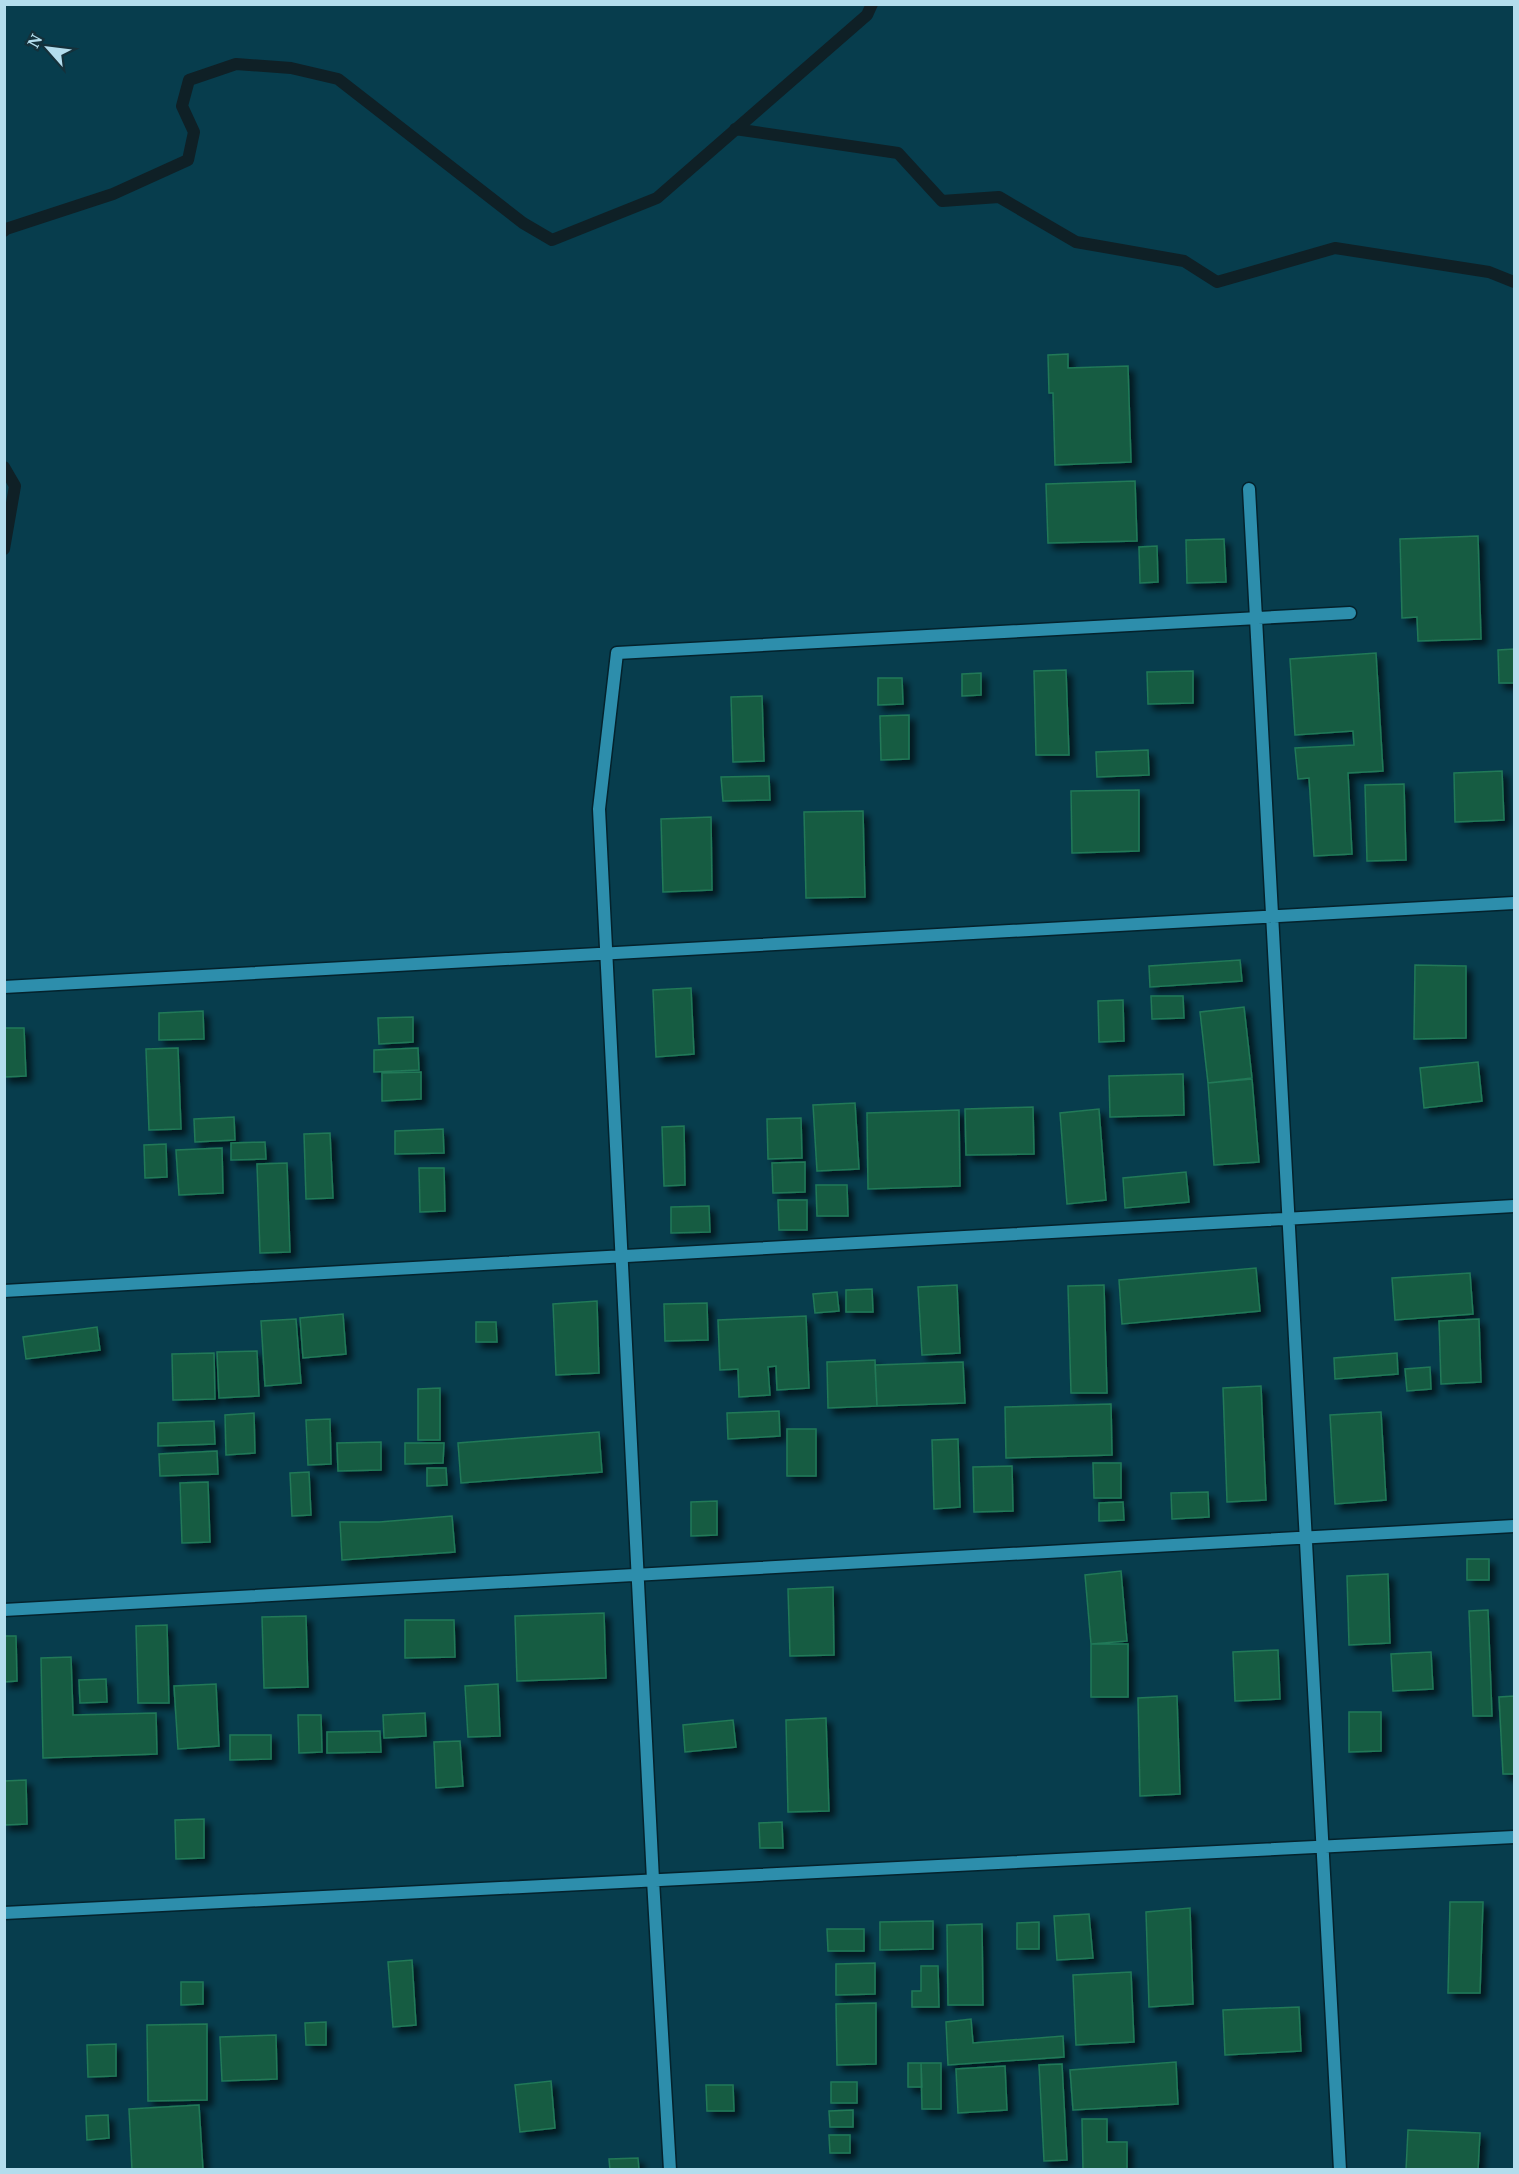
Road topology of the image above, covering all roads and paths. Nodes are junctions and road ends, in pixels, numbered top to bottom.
1 (1250, 489) dead end
2 (1350, 613) dead end
3 (1257, 618) junction
4 (1515, 903) edge
5 (1273, 917) junction
6 (607, 954) junction
7 (4, 987) edge
8 (1515, 1206) edge
9 (1289, 1220) junction
10 (621, 1257) junction
11 (4, 1291) edge
12 (1515, 1526) edge
13 (1306, 1538) junction
14 (638, 1575) junction
15 (4, 1610) edge
16 (1515, 1837) edge
17 (1323, 1847) junction
18 (653, 1880) junction
19 (4, 1913) edge
20 (670, 2169) edge
21 (1340, 2169) edge

1 - 3 street
2 - 3 street
3 - 5 street
3 - 6 street
4 - 5 street
5 - 6 street
5 - 9 street
6 - 7 street
6 - 10 street
8 - 9 street
9 - 10 street
9 - 13 street
10 - 11 street
10 - 14 street
12 - 13 street
13 - 14 street
13 - 17 street
14 - 15 street
14 - 18 street
16 - 17 street
17 - 18 street
17 - 21 street
18 - 19 street
18 - 20 street

